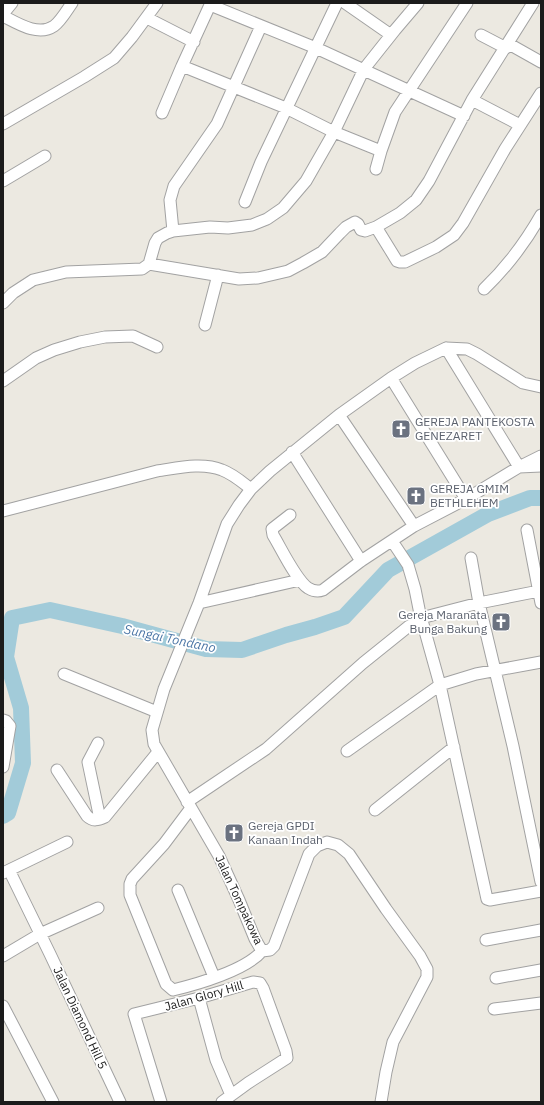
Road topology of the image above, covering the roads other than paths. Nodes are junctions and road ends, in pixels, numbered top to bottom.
1 (12, 3) edge
2 (72, 3) edge
3 (157, 3) edge
4 (214, 3) edge
5 (337, 3) edge
6 (345, 3) edge
7 (418, 3) edge
8 (467, 3) edge
9 (533, 3) edge
10 (3, 15) edge
11 (238, 17) junction
12 (147, 18) junction
13 (261, 26) junction
14 (391, 35) junction
15 (481, 35) dead end
16 (194, 42) junction
17 (508, 46) junction
18 (316, 48) junction
19 (541, 62) edge
20 (182, 66) junction
21 (364, 70) junction
22 (233, 87) junction
23 (409, 90) junction
24 (541, 93) edge
25 (472, 100) junction
26 (286, 108) junction
27 (162, 113) dead end
28 (464, 116) junction
29 (3, 124) edge
30 (520, 126) junction
31 (334, 132) junction
32 (381, 151) junction
33 (45, 156) dead end
34 (376, 169) dead end
35 (3, 181) edge
36 (245, 202) dead end
37 (541, 215) edge
38 (376, 227) junction
39 (173, 231) junction
40 (149, 264) junction
41 (218, 275) junction
42 (484, 289) dead end
43 (3, 303) edge
44 (205, 324) dead end
45 (157, 347) dead end
46 (446, 348) junction
47 (391, 378) junction
48 (3, 381) edge
49 (541, 387) edge
50 (340, 415) junction
51 (292, 452) junction
52 (541, 456) edge
53 (541, 466) edge
54 (519, 467) junction
55 (251, 489) junction
56 (466, 499) junction
57 (3, 511) edge
58 (290, 515) dead end
59 (414, 526) junction
60 (527, 530) dead end
61 (395, 545) junction
62 (471, 558) dead end
63 (361, 561) junction
64 (300, 580) junction
65 (539, 591) junction
66 (541, 602) edge
67 (199, 603) junction
68 (479, 603) junction
69 (422, 621) junction
70 (541, 662) edge
71 (495, 670) junction
72 (64, 674) dead end
73 (440, 685) junction
74 (157, 712) junction
75 (3, 720) edge
76 (98, 743) dead end
77 (454, 747) junction
78 (347, 751) dead end
79 (158, 752) junction
80 (3, 767) edge
81 (57, 770) dead end
82 (189, 805) junction
83 (376, 810) dead end
84 (100, 819) junction
85 (67, 842) dead end
86 (6, 871) edge
87 (541, 882) edge
88 (178, 890) dead end
89 (541, 891) edge
90 (98, 908) dead end
91 (541, 930) edge
92 (40, 934) junction
93 (486, 940) dead end
94 (262, 951) junction
95 (3, 956) edge
96 (541, 970) edge
97 (214, 977) junction
98 (496, 978) dead end
99 (199, 998) junction
100 (541, 1002) edge
101 (3, 1006) edge
102 (494, 1009) dead end
103 (231, 1094) junction
104 (54, 1102) edge
105 (120, 1102) edge
106 (161, 1102) edge
107 (222, 1102) edge
108 (381, 1102) edge

1 - 10 street
2 - 10 street
3 - 12 street
4 - 11 street
5 - 18 street
6 - 14 street
7 - 14 street
8 - 23 street
9 - 17 street
11 - 13 street
11 - 16 street
12 - 16 street
12 - 29 street
13 - 18 street
13 - 22 street
14 - 21 street
15 - 17 street
16 - 20 street
17 - 19 street
17 - 25 street
18 - 21 street
18 - 26 street
20 - 22 street
20 - 27 street
21 - 23 street
21 - 31 street
22 - 26 street
22 - 39 street
23 - 28 street
23 - 32 street
24 - 30 street
25 - 28 street
25 - 30 street
26 - 31 street
26 - 36 street
28 - 38 street
30 - 38 street
31 - 32 street
31 - 39 street
32 - 34 street
33 - 35 street
37 - 42 street
38 - 41 street
39 - 40 street
40 - 41 street
40 - 43 street
41 - 44 street
45 - 48 street
46 - 47 street, Jalan Tompakowa
46 - 49 street
46 - 54 street
47 - 50 street, Jalan Tompakowa
47 - 56 street
50 - 51 street, Jalan Tompakowa
50 - 59 street
51 - 55 street, Jalan Tompakowa
51 - 63 street
52 - 54 street
53 - 54 street
54 - 56 street
55 - 57 street
55 - 67 street, Jalan Tompakowa
56 - 59 street
58 - 64 street
59 - 61 street
60 - 65 street
61 - 63 street
61 - 69 street
62 - 68 street
63 - 64 street
64 - 67 street
65 - 66 street
65 - 68 street
67 - 74 street, Jalan Tompakowa
68 - 69 street
68 - 71 street
69 - 73 street
69 - 82 street
70 - 71 street
71 - 73 street
71 - 87 street
72 - 74 street
73 - 77 street
73 - 78 street
74 - 79 street, Jalan Tompakowa
75 - 80 street
76 - 84 street
77 - 83 street
77 - 89 street
79 - 82 street, Jalan Tompakowa
79 - 84 street
81 - 84 street
82 - 94 street, Jalan Tompakowa
82 - 97 street
85 - 86 street
86 - 92 street, Jalan Diamond Hill 5
88 - 97 street
90 - 92 street
91 - 93 street
92 - 95 street
92 - 105 street, Jalan Diamond Hill 5
94 - 97 street
94 - 108 street, Jalan Tompakowa
96 - 98 street
99 - 103 street
99 - 103 street, Jalan Glory Hill
99 - 106 street, Jalan Glory Hill
100 - 102 street
101 - 104 street
103 - 107 street, Jalan Glory Hill

